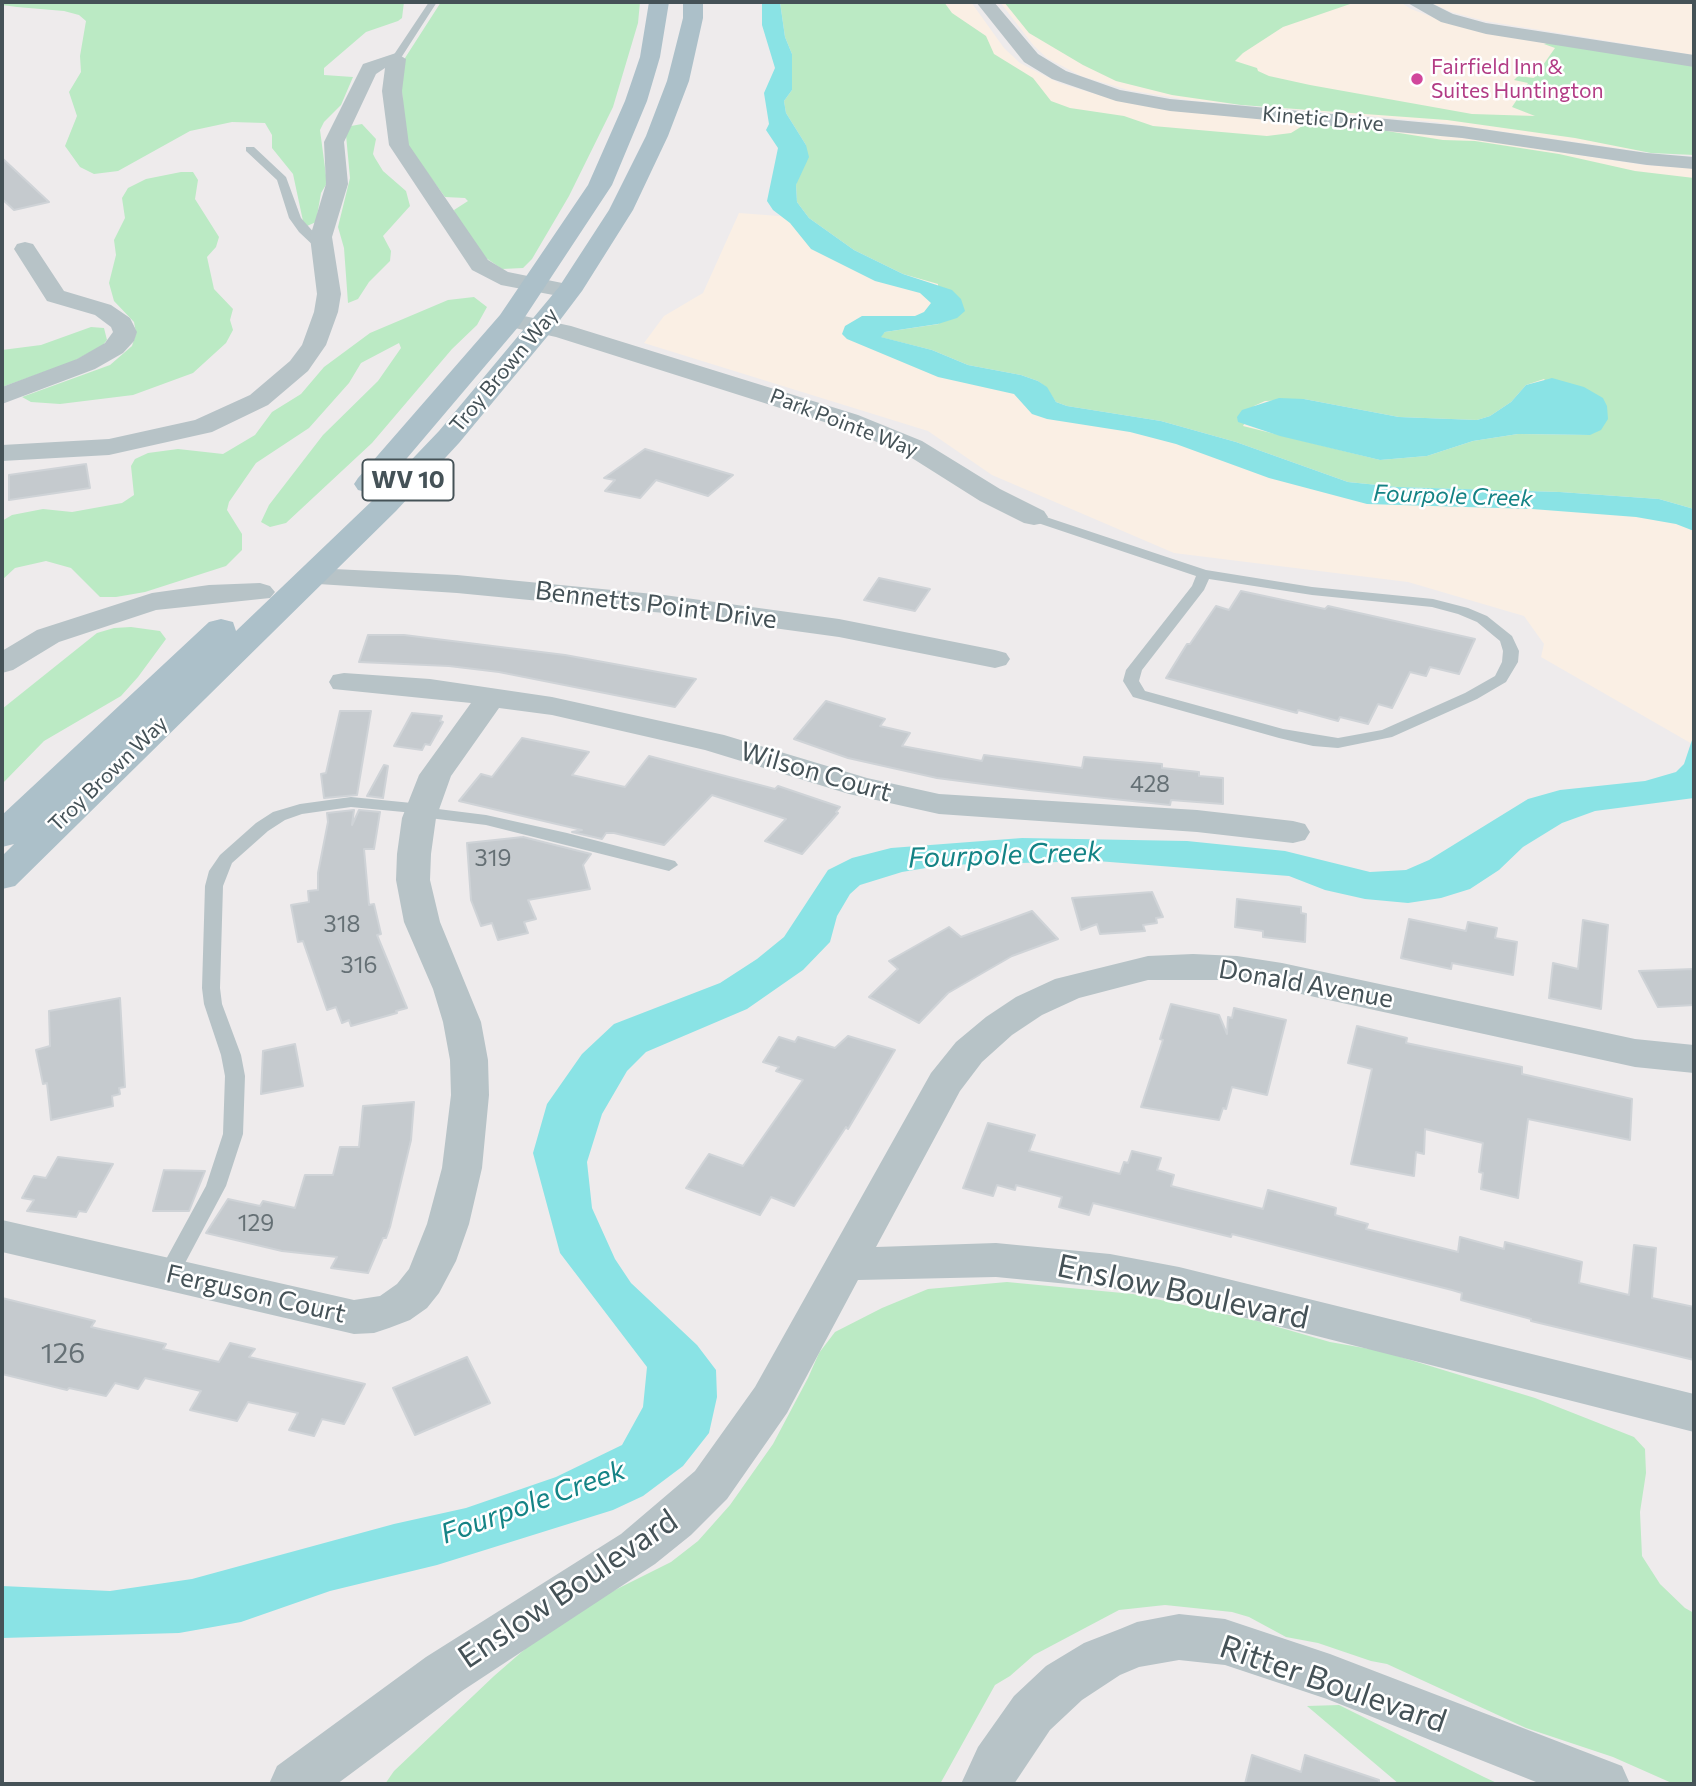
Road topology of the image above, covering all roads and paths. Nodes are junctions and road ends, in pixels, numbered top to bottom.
1 (433, 2) edge
2 (659, 2) edge
3 (693, 2) edge
4 (985, 2) edge
5 (1415, 2) edge
6 (396, 59) junction
7 (1694, 61) edge
8 (250, 149) dead end
9 (1694, 163) edge
10 (321, 247) junction
11 (25, 249) dead end
12 (535, 287) junction
13 (569, 292) junction
14 (510, 320) junction
15 (542, 326) junction
16 (2, 396) edge
17 (2, 453) edge
18 (1034, 517) joint
19 (1204, 574) junction
20 (313, 577) junction
21 (260, 592) junction
22 (995, 659) dead end
23 (2, 664) edge
24 (344, 682) dead end
25 (492, 696) junction
26 (422, 810) junction
27 (1293, 832) dead end
28 (2, 835) edge
29 (669, 865) dead end
30 (2, 877) edge
31 (1694, 1059) edge
32 (2, 1236) edge
33 (846, 1264) junction
34 (169, 1274) junction
35 (1694, 1413) edge
36 (295, 1784) edge
37 (987, 1784) edge
38 (1604, 1784) edge

1 - 6 lane
2 - 12 main road, Troy Brown Way / WV 10
3 - 13 main road, Troy Brown Way / WV 10
4 - 9 street, Kinetic Drive
5 - 7 street
6 - 10 street
6 - 12 street
8 - 10 lane
10 - 17 street
11 - 16 street
12 - 13 street
12 - 14 main road, Troy Brown Way / WV 10
13 - 15 main road, Troy Brown Way / WV 10
14 - 15 street, Park Pointe Way
14 - 21 main road, Troy Brown Way / WV 10
15 - 18 street, Park Pointe Way
15 - 20 main road, Troy Brown Way / WV 10
18 - 19 lane, Park Pointe Way
19 - 19 lane, Park Pointe Way
20 - 22 street, Bennetts Point Drive
20 - 30 main road, Troy Brown Way / WV 10
21 - 23 street
21 - 28 main road, Troy Brown Way / WV 10
24 - 25 street, Wilson Court
25 - 26 street, Ferguson Court
25 - 27 street, Wilson Court
26 - 29 lane
26 - 34 lane
26 - 34 street, Ferguson Court
31 - 33 street, Donald Avenue
32 - 34 street, Ferguson Court
33 - 35 street, Enslow Boulevard
33 - 36 street, Enslow Boulevard
37 - 38 street, Ritter Boulevard

